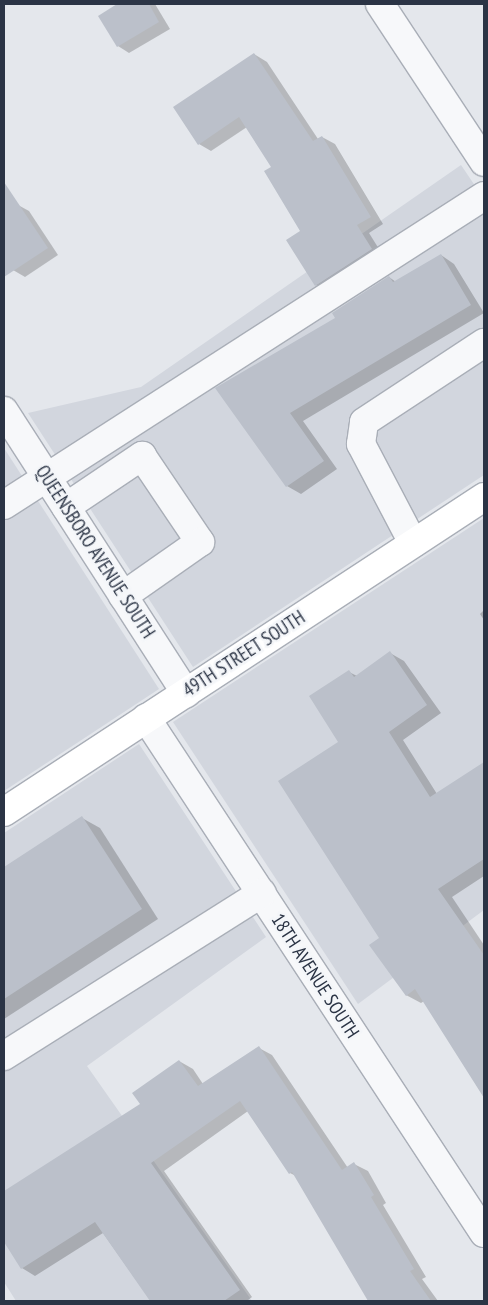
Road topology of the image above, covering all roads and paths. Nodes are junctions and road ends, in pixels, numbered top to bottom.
1 (380, 4) edge
2 (484, 162) edge
3 (484, 196) edge
4 (482, 344) edge
5 (4, 411) edge
6 (46, 477) junction
7 (484, 496) edge
8 (4, 505) edge
9 (66, 507) junction
10 (414, 543) junction
11 (123, 596) junction
12 (186, 693) junction
13 (146, 718) junction
14 (4, 812) edge
15 (262, 893) junction
16 (4, 1056) edge
17 (484, 1233) edge

1 - 2 street
3 - 6 street
4 - 10 street
5 - 6 street, QUEENSBORO AVENUE SOUTH
6 - 8 street
6 - 9 street, QUEENSBORO AVENUE SOUTH
7 - 10 main road, 49TH STREET SOUTH
9 - 11 street, QUEENSBORO AVENUE SOUTH
9 - 11 street
10 - 12 main road, 49TH STREET SOUTH
11 - 12 street, QUEENSBORO AVENUE SOUTH
12 - 13 main road, 49TH STREET SOUTH
13 - 14 main road, 49TH STREET SOUTH
13 - 15 street, 18TH AVENUE SOUTH
15 - 16 street
15 - 17 street, 18TH AVENUE SOUTH

